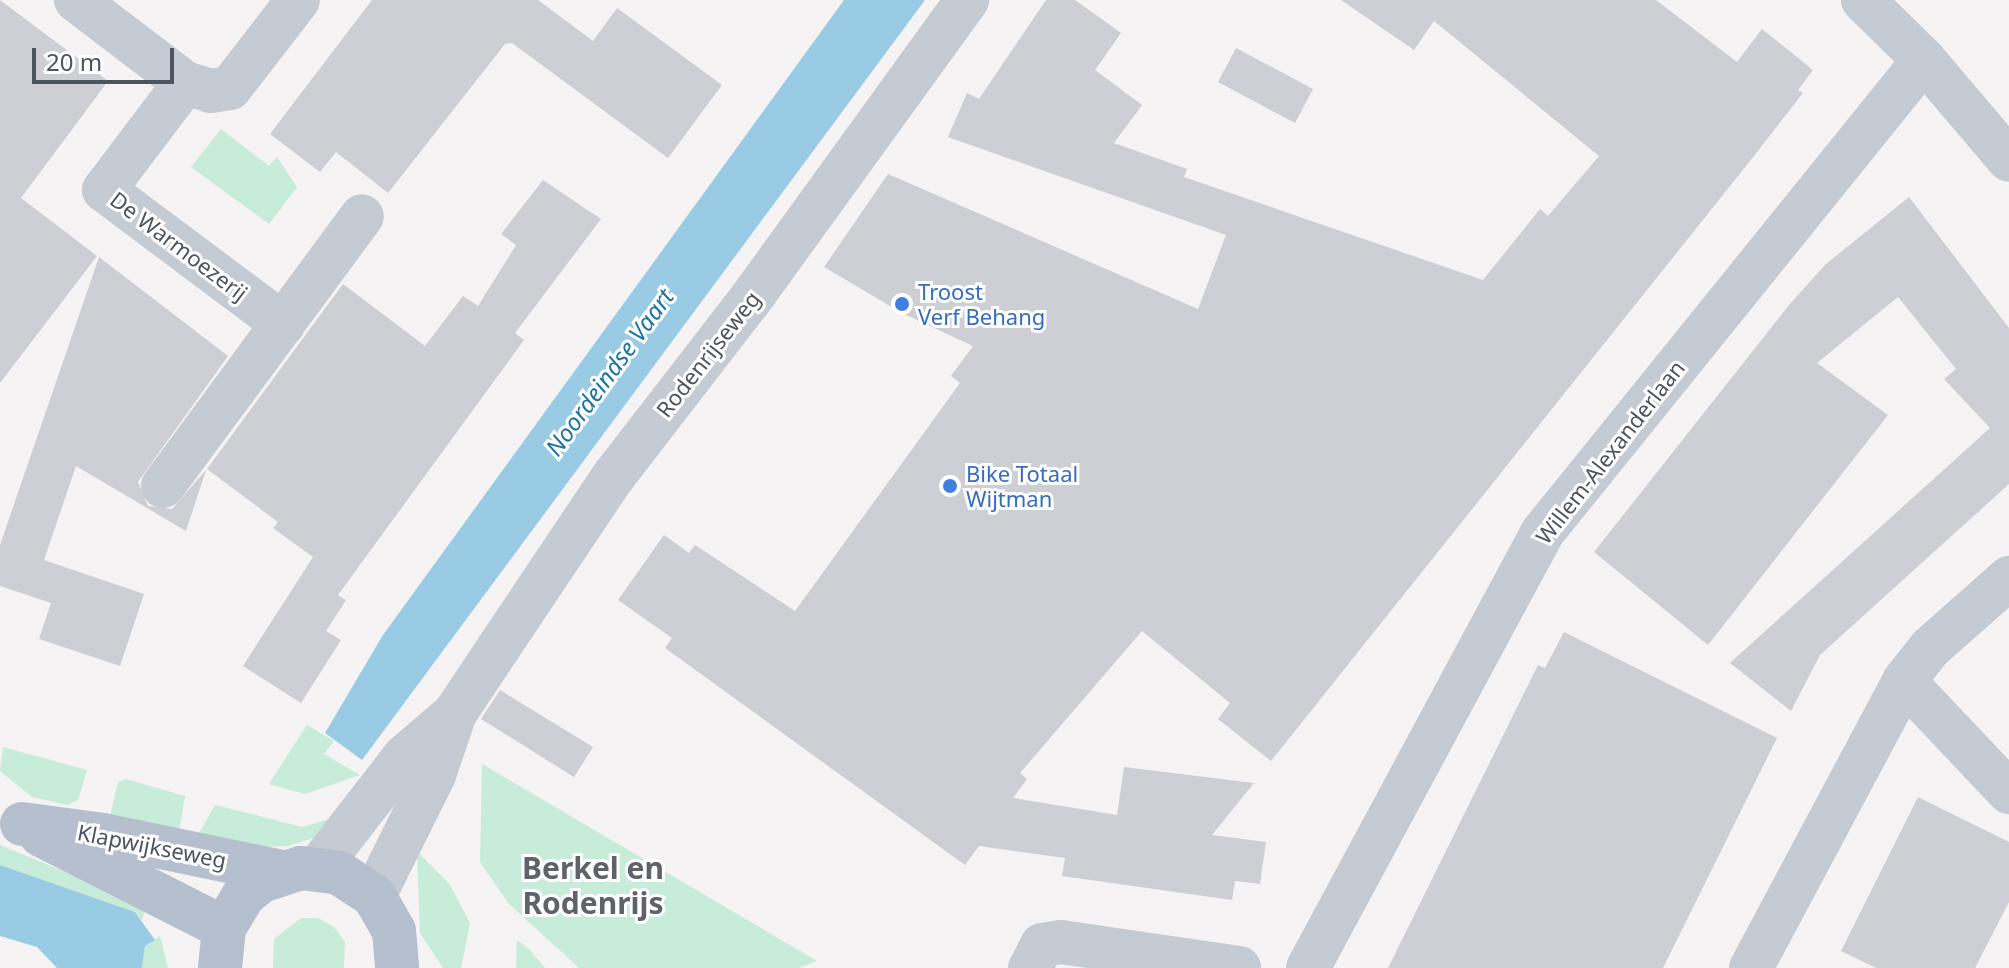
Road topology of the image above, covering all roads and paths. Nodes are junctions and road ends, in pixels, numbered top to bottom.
1 (76, 0) edge
2 (298, 0) edge
3 (967, 0) edge
4 (1863, 0) edge
5 (1924, 60) junction
6 (185, 83) junction
7 (2009, 160) edge
8 (362, 216) dead end
9 (283, 324) junction
10 (163, 486) dead end
11 (2009, 578) edge
12 (1904, 681) junction
13 (455, 713) junction
14 (2009, 792) edge
15 (11, 821) edge
16 (300, 870) junction
17 (374, 896) junction
18 (222, 948) edge
19 (397, 968) edge
20 (1030, 968) edge
21 (1239, 968) edge
22 (1308, 968) edge
23 (1751, 968) edge

1 - 6 street
2 - 6 street
3 - 13 street, Rodenrijseweg
4 - 5 street
5 - 7 street
5 - 22 street, Willem-Alexanderlaan
6 - 9 street, De Warmoezerij
8 - 9 street
9 - 10 street
11 - 12 street
12 - 14 street
12 - 23 street
13 - 16 street, Rodenrijseweg
13 - 17 street, Rodenrijseweg
15 - 16 main road, Klapwijkseweg
15 - 18 main road, Klapwijkseweg
16 - 17 main road, Klapwijkseweg
16 - 18 main road
17 - 19 main road
20 - 21 street

